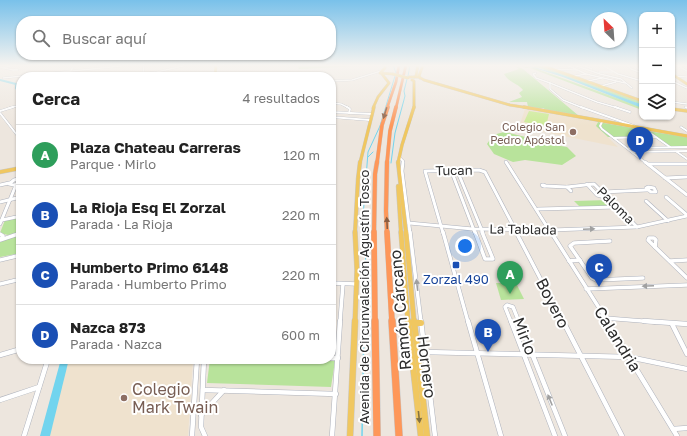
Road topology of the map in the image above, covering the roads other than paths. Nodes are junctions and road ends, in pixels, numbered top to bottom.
1 (387, 85) edge
2 (395, 85) edge
3 (402, 85) edge
4 (414, 85) edge
5 (440, 85) edge
6 (441, 85) edge
7 (550, 85) edge
8 (556, 85) edge
9 (629, 85) edge
10 (601, 86) edge
11 (632, 88) dead end
12 (639, 100) edge
13 (336, 103) edge
14 (675, 103) edge
15 (16, 107) edge
16 (687, 108) edge
17 (675, 109) edge
18 (0, 112) edge
19 (336, 112) edge
20 (630, 112) dead end
21 (349, 113) junction
22 (371, 114) junction
23 (336, 117) edge
24 (369, 120) junction
25 (616, 120) junction
26 (602, 122) junction
27 (617, 124) junction
28 (681, 127) dead end
29 (646, 130) junction
30 (687, 131) edge
31 (16, 133) edge
32 (687, 136) edge
33 (655, 137) junction
34 (614, 138) junction
35 (687, 147) edge
36 (629, 148) junction
37 (671, 148) junction
38 (676, 151) junction
39 (687, 151) edge
40 (633, 152) junction
41 (399, 158) junction
42 (687, 158) edge
43 (506, 162) dead end
44 (648, 164) junction
45 (687, 164) edge
46 (16, 169) edge
47 (451, 170) junction
48 (457, 170) junction
49 (483, 170) joint
50 (0, 172) edge
51 (687, 177) edge
52 (665, 178) junction
53 (16, 180) edge
54 (9, 183) junction
55 (587, 184) junction
56 (0, 185) edge
57 (16, 185) joint
58 (544, 186) dead end
59 (567, 186) junction
60 (647, 190) dead end
61 (571, 191) dead end
62 (603, 192) junction
63 (687, 194) edge
64 (608, 197) junction
65 (666, 197) dead end
66 (16, 199) edge
67 (10, 200) junction
68 (646, 201) dead end
69 (0, 202) edge
70 (618, 207) junction
71 (538, 209) junction
72 (687, 215) edge
73 (16, 217) edge
74 (1, 220) edge
75 (668, 221) junction
76 (409, 222) junction
77 (0, 224) edge
78 (440, 225) junction
79 (637, 226) junction
80 (473, 229) junction
81 (480, 229) junction
82 (514, 229) junction
83 (550, 230) junction
84 (16, 234) edge
85 (1, 235) edge
86 (10, 236) junction
87 (0, 240) edge
88 (610, 241) dead end
89 (656, 246) dead end
90 (16, 256) edge
91 (0, 260) edge
92 (580, 260) junction
93 (687, 260) edge
94 (569, 261) junction
95 (670, 261) junction
96 (643, 278) dead end
97 (687, 278) edge
98 (16, 280) edge
99 (336, 283) edge
100 (0, 284) edge
101 (343, 284) junction
102 (356, 284) junction
103 (687, 285) edge
104 (586, 289) junction
105 (605, 318) junction
106 (411, 323) junction
107 (421, 323) junction
108 (672, 324) junction
109 (687, 324) edge
110 (16, 350) edge
111 (425, 352) junction
112 (477, 354) junction
113 (687, 354) edge
114 (0, 355) edge
115 (523, 355) junction
116 (532, 355) junction
117 (580, 355) junction
118 (629, 357) junction
119 (338, 358) joint
120 (47, 364) edge
121 (197, 364) edge
122 (204, 364) edge
123 (687, 369) edge
124 (40, 387) junction
125 (203, 390) junction
126 (225, 390) junction
127 (336, 394) junction
128 (0, 400) edge
129 (202, 415) junction
130 (687, 428) edge
131 (673, 429) junction
132 (24, 436) edge
133 (192, 436) edge
134 (205, 436) edge
135 (332, 436) edge
136 (350, 436) edge
137 (377, 436) edge
138 (400, 436) edge
139 (421, 436) edge
140 (427, 436) edge
141 (435, 436) edge
142 (501, 436) edge
143 (555, 436) edge
144 (565, 436) edge
145 (622, 436) edge
146 (677, 436) edge

1 - 22 main road
2 -> 137 highway, Avenida de Circunvalación Agustín Tosco
138 -> 3 highway, Avenida de Circunvalación Agustín Tosco
4 - 41 main road, Ramón Cárcano
5 - 27 main road
6 - 26 main road
7 - 25 street
8 - 20 street
9 - 11 street
10 - 12 main road
13 - 21 street
14 - 16 street
15 - 18 street
16 - 17 main road
18 - 31 street
19 - 21 street
21 - 22 street
22 - 24 main road
23 - 24 street
24 - 102 main road
25 - 27 street
25 - 32 street
26 - 29 main road
26 - 34 street
27 - 32 main road
28 - 30 street
29 - 32 main road
29 - 33 street
33 - 34 street
33 - 37 street
34 - 36 street
35 - 37 street
36 - 37 street
36 - 40 street
37 - 38 street
38 - 39 street
38 - 40 street
38 - 42 street
40 - 44 street
41 - 76 street, Hornero
41 - 106 main road, Ramón Cárcano
43 - 71 street, Calandria
44 - 45 street
44 - 52 street
46 - 50 main road
47 - 48 street, Tucan
47 - 78 street, Tucan
47 - 80 street
48 - 49 street, Tucan
48 - 81 street
49 - 82 street, Boyero
51 - 52 street
52 - 63 street
53 - 54 street
54 - 56 street
54 - 57 street
55 - 59 street
55 - 62 street, Paloma
55 - 64 street
57 - 67 street
58 - 59 street
59 - 61 street
60 - 62 street
62 - 64 street, Paloma
64 - 70 street, Paloma
65 - 72 street
66 - 67 street
67 - 69 street
67 - 74 street
68 - 75 street
70 - 71 street
70 - 79 street, Paloma
71 - 83 street, Calandria
72 - 75 street, La Tablada
73 - 74 street
74 - 77 street
75 - 79 street, La Tablada
76 - 78 street, La Tablada
107 -> 76 street, Hornero
78 - 80 street, La Tablada
78 - 112 street
83 -> 79 street, La Tablada
80 - 81 street, La Tablada
80 - 81 street
81 - 82 street, La Tablada
82 - 83 street, La Tablada
82 - 117 street, Boyero
83 - 94 street, Calandria
84 - 86 street
85 - 86 street
85 - 87 street
86 - 87 street
88 - 92 street
89 - 95 street
90 - 91 street
92 - 94 street
92 - 96 street
93 - 95 street
94 - 104 street, Calandria
95 - 97 street
98 - 100 street
99 - 101 street
101 - 102 street
101 - 119 street
102 - 136 main road
103 -> 104 street
104 - 105 street, Calandria
105 - 108 street
105 - 118 street, Calandria
106 - 107 main road
106 -> 139 main road, Ramón Cárcano
106 - 140 main road, Ramón Cárcano
107 - 111 street, Hornero
108 - 109 street
108 - 113 street
110 - 114 street
111 - 112 street
111 - 141 street, Hornero
112 - 115 street
112 - 142 street
115 - 116 street
115 - 116 street, Mirlo
115 - 143 street, Mirlo
116 - 117 street
144 -> 116 street, Mirlo
117 - 118 street
117 - 145 street, Boyero
118 - 123 street
118 - 131 street, Calandria
119 - 127 street
120 - 124 street
121 - 133 street
122 - 125 street
124 - 128 street
124 - 132 street
125 - 126 street
125 - 129 street
126 - 127 street
126 - 129 street
127 - 135 street
129 - 134 street
130 - 131 street
131 - 146 street, Calandria

